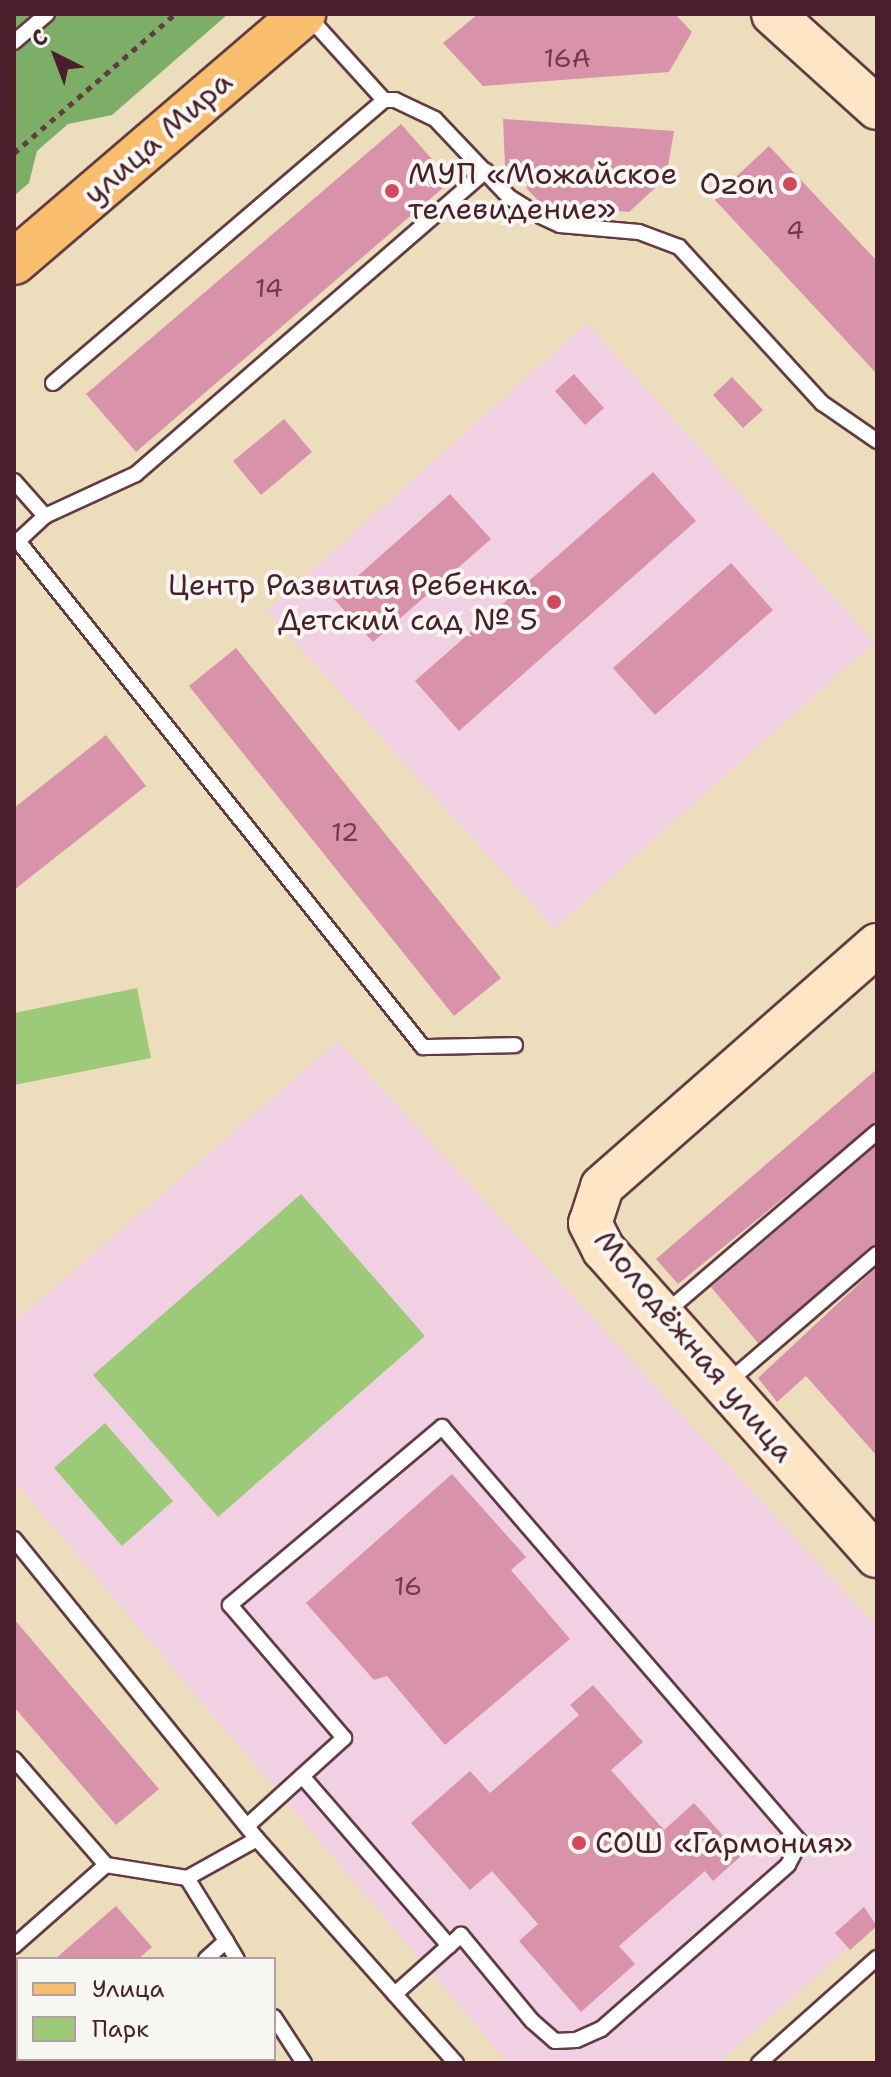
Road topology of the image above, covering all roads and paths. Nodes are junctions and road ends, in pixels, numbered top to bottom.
1 (47, 14) edge
2 (175, 14) edge
3 (305, 14) edge
4 (773, 14) edge
5 (14, 42) edge
6 (384, 100) junction
7 (877, 108) edge
8 (14, 153) edge
9 (486, 171) junction
10 (14, 262) edge
11 (53, 383) dead end
12 (877, 441) edge
13 (14, 481) edge
14 (45, 516) junction
15 (16, 543) edge
16 (877, 945) edge
17 (515, 1045) dead end
18 (877, 1132) edge
19 (877, 1254) edge
20 (661, 1316) junction
21 (724, 1386) junction
22 (14, 1539) edge
23 (877, 1556) edge
24 (14, 1759) edge
25 (302, 1776) junction
26 (247, 1826) junction
27 (257, 1839) junction
28 (106, 1865) junction
29 (187, 1878) junction
30 (226, 1941) junction
31 (14, 1946) edge
32 (449, 1946) junction
33 (208, 1957) edge
34 (236, 1957) edge
35 (877, 1958) edge
36 (395, 1994) junction
37 (276, 2020) edge
38 (304, 2063) edge
39 (456, 2063) edge
40 (759, 2063) edge

1 - 5 lane
2 - 8 path
3 - 6 lane
3 - 10 main road, улица Мира
4 - 7 street
6 - 9 lane
6 - 11 lane
9 - 12 lane
9 - 14 lane
13 - 14 lane
14 - 15 lane
15 - 17 lane
16 - 20 street, Молодёжная улица
18 - 20 lane
19 - 21 lane
20 - 21 street, Молодёжная улица
21 - 23 street, Молодёжная улица
22 - 26 lane
24 - 28 lane
25 - 26 lane
25 - 32 lane
25 - 32 lane
26 - 27 lane
27 - 29 lane
27 - 36 lane
28 - 29 lane
28 - 31 lane
29 - 30 lane
30 - 33 lane
30 - 34 lane
32 - 36 lane
35 - 40 lane
36 - 39 lane
37 - 38 lane

